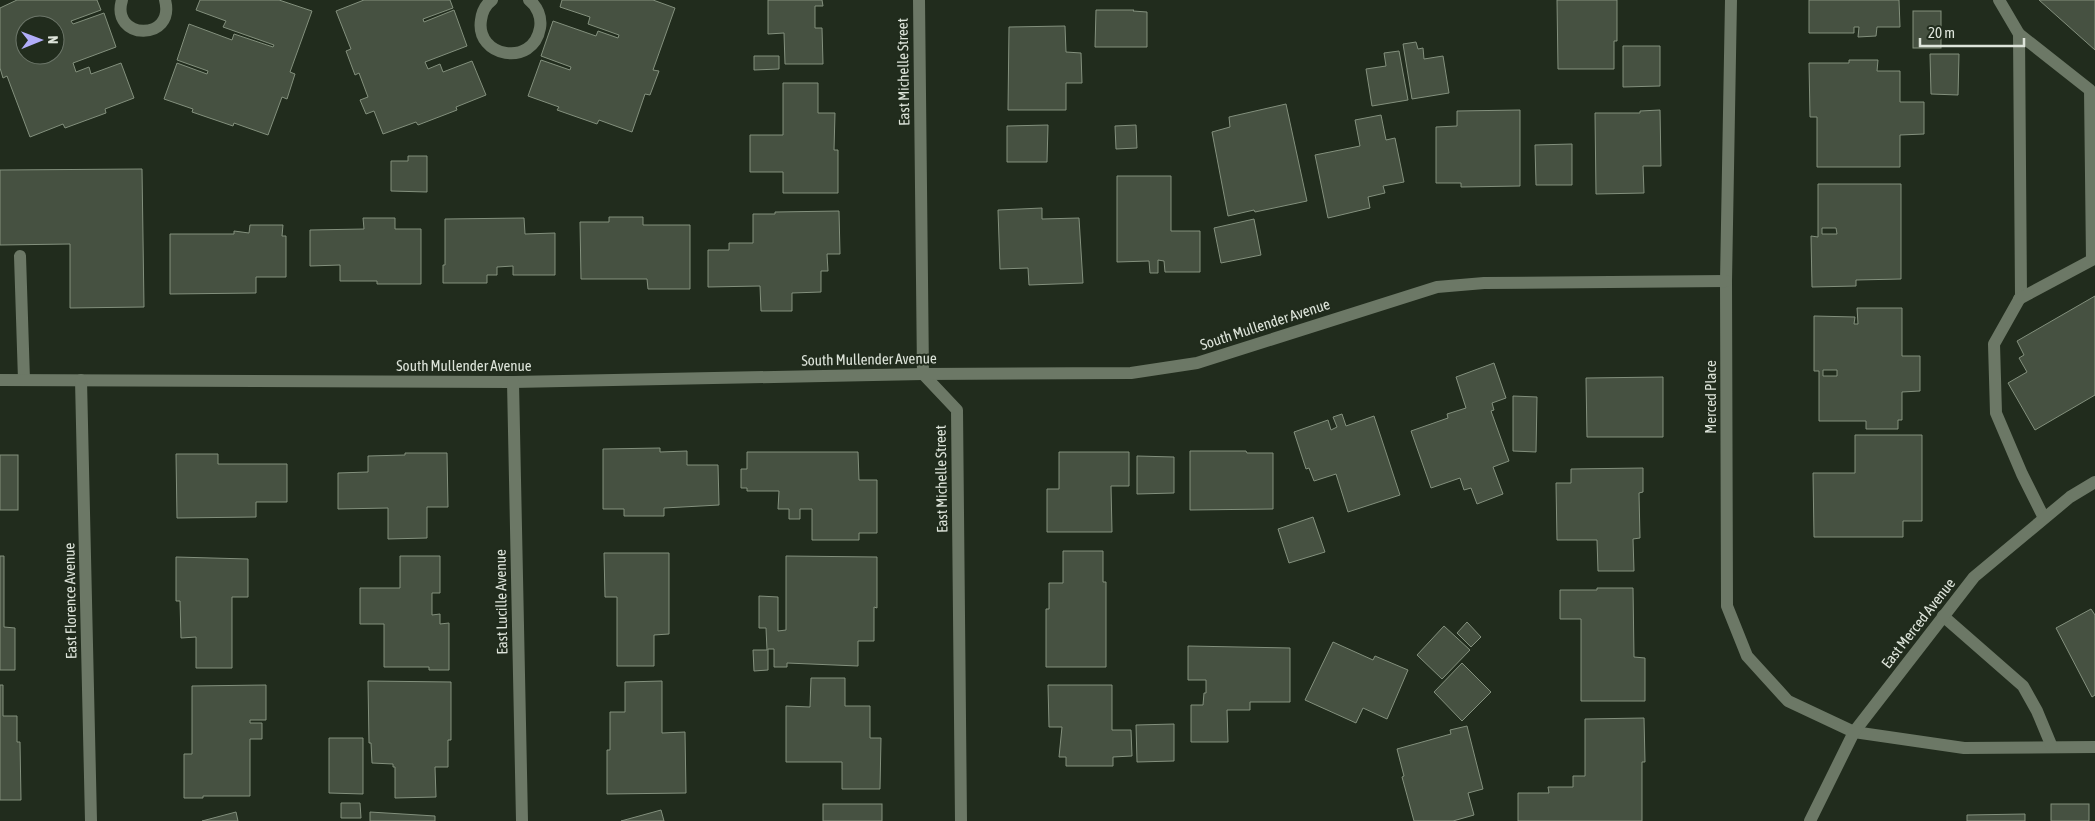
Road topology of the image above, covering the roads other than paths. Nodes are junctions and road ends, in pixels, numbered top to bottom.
1 (122, 0) edge
2 (165, 0) edge
3 (492, 0) edge
4 (529, 0) edge
5 (919, 0) edge
6 (1731, 0) edge
7 (1999, 0) edge
8 (2019, 34) junction
9 (20, 256) dead end
10 (1726, 281) junction
11 (2019, 299) junction
12 (923, 374) junction
13 (0, 380) edge
14 (24, 380) junction
15 (81, 380) junction
16 (514, 382) junction
17 (2095, 482) edge
18 (2044, 518) junction
19 (1943, 616) junction
20 (1854, 732) junction
21 (2052, 747) junction
22 (2095, 747) edge
23 (91, 821) edge
24 (522, 821) edge
25 (960, 821) edge
26 (1810, 821) edge

1 - 2 street
3 - 4 street
5 - 12 street, East Michelle Street
6 - 10 street, Merced Place
7 - 8 street
8 - 11 street
8 - 11 street
9 - 14 street
10 - 12 street, South Mullender Avenue
10 - 20 street, Merced Place
11 - 18 street
12 - 16 street, South Mullender Avenue
12 - 25 street, East Michelle Street
13 - 14 street, South Mullender Avenue
14 - 15 street, South Mullender Avenue
15 - 16 street, South Mullender Avenue
15 - 23 street, East Florence Avenue
16 - 24 street, East Lucille Avenue
17 - 18 street, East Merced Avenue
18 - 19 street, East Merced Avenue
19 - 20 street, East Merced Avenue
19 - 21 street
20 - 21 street, Merced Place
20 - 26 street, East Merced Avenue
21 - 22 street, Merced Place

